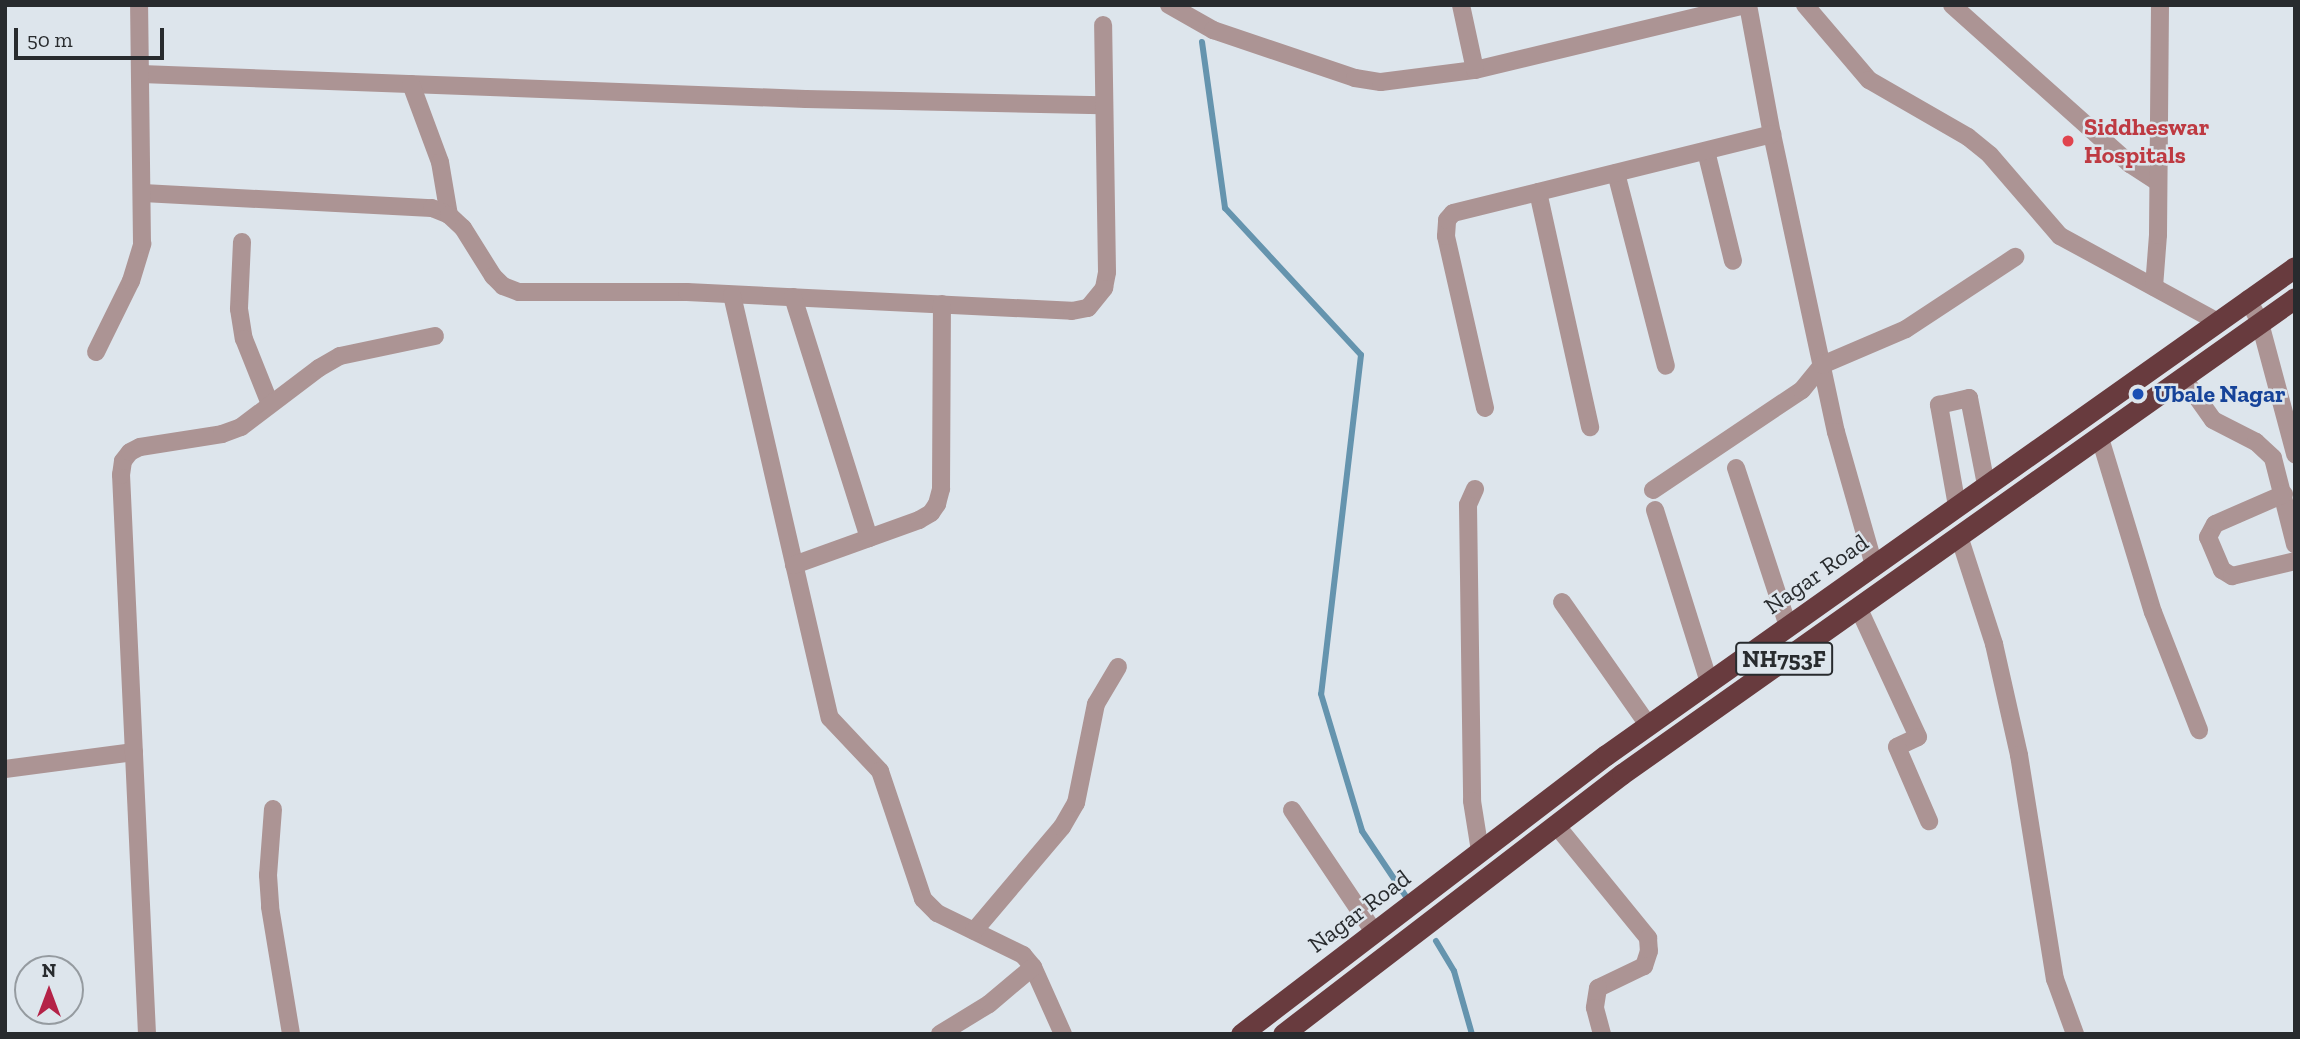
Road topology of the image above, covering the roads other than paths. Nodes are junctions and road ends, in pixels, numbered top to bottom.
1 (139, 5) edge
2 (1169, 5) edge
3 (1461, 5) edge
4 (1747, 5) edge
5 (1805, 5) edge
6 (1952, 5) edge
7 (2160, 5) edge
8 (1103, 25) dead end
9 (1475, 70) junction
10 (141, 74) junction
11 (411, 84) junction
12 (1102, 105) junction
13 (1772, 134) junction
14 (1706, 151) junction
15 (1616, 173) junction
16 (2158, 182) junction
17 (1538, 192) junction
18 (143, 193) junction
19 (449, 215) junction
20 (242, 242) dead end
21 (2015, 257) dead end
22 (1733, 261) dead end
23 (2295, 267) edge
24 (2154, 287) junction
25 (732, 295) junction
26 (793, 297) junction
27 (2295, 298) edge
28 (2248, 299) junction
29 (943, 304) junction
30 (2216, 321) junction
31 (2260, 323) junction
32 (435, 336) dead end
33 (96, 352) dead end
34 (1822, 365) junction
35 (1665, 366) dead end
36 (2183, 379) junction
37 (270, 404) junction
38 (1485, 408) dead end
39 (1590, 427) dead end
40 (2100, 438) junction
41 (2294, 447) edge
42 (1736, 468) dead end
43 (1986, 485) junction
44 (1475, 489) dead end
45 (1653, 490) dead end
46 (2284, 494) junction
47 (1957, 506) junction
48 (1655, 510) dead end
49 (1959, 536) junction
50 (869, 538) junction
51 (2295, 544) edge
52 (2295, 561) edge
53 (794, 565) junction
54 (1874, 565) junction
55 (1562, 602) dead end
56 (1858, 607) junction
57 (1788, 626) junction
58 (1118, 667) dead end
59 (1709, 682) junction
60 (1648, 725) junction
61 (2199, 730) dead end
62 (134, 752) junction
63 (5, 769) edge
64 (273, 809) dead end
65 (1292, 810) dead end
66 (1929, 821) dead end
67 (1556, 825) junction
68 (1480, 851) junction
69 (974, 931) junction
70 (1374, 932) junction
71 (1033, 967) junction
72 (148, 1034) edge
73 (291, 1034) edge
74 (940, 1034) edge
75 (1063, 1034) edge
76 (1241, 1034) edge
77 (1283, 1034) edge
78 (1602, 1034) edge
79 (2075, 1034) edge

1 - 10 street
2 - 9 street
3 - 9 street
4 - 9 street
4 - 13 street
5 - 24 street
6 - 16 street
7 - 16 street
8 - 12 street
10 - 11 street
10 - 18 street
11 - 12 street
11 - 19 street
12 - 29 street
13 - 14 street
13 - 34 street
14 - 15 street
14 - 22 street
15 - 17 street
15 - 35 street
16 - 24 street
17 - 38 street
17 - 39 street
18 - 19 street
18 - 33 street
19 - 25 street
20 - 37 street
21 - 34 street
23 - 28 highway, Nagar Road / NH753F
24 - 30 street
25 - 26 street
25 - 53 street
26 - 29 street
26 - 50 street
27 - 31 highway, Nagar Road / NH753F
28 - 30 highway, Nagar Road / NH753F
28 - 31 street
29 - 50 street
30 - 43 highway, Nagar Road / NH753F
31 - 36 highway, Nagar Road / NH753F
31 - 41 street
32 - 37 street
34 - 45 street
34 - 54 street
36 - 40 highway, Nagar Road / NH753F
36 - 46 street
37 - 62 street
40 - 49 highway, Nagar Road / NH753F
40 - 61 street
42 - 57 street
43 - 47 highway, Nagar Road / NH753F
43 - 47 street
44 - 68 street
46 - 51 street
46 - 52 street
47 - 54 highway, Nagar Road / NH753F
48 - 59 street
49 - 56 highway, Nagar Road / NH753F
49 - 79 street
50 - 53 street
53 - 69 street
54 - 57 highway, Nagar Road / NH753F
55 - 60 street
56 - 66 street
56 - 67 highway, Nagar Road / NH753F
57 - 59 highway, Nagar Road / NH753F
58 - 69 street
59 - 60 highway, Nagar Road / NH753F
60 - 68 highway, Nagar Road / NH753F
62 - 63 street
62 - 72 street
64 - 73 street
65 - 70 street
67 - 77 highway, Nagar Road / NH753F
67 - 78 street
68 - 70 highway, Nagar Road / NH753F
69 - 71 street
70 - 76 highway, Nagar Road / NH753F
71 - 74 street
71 - 75 street

